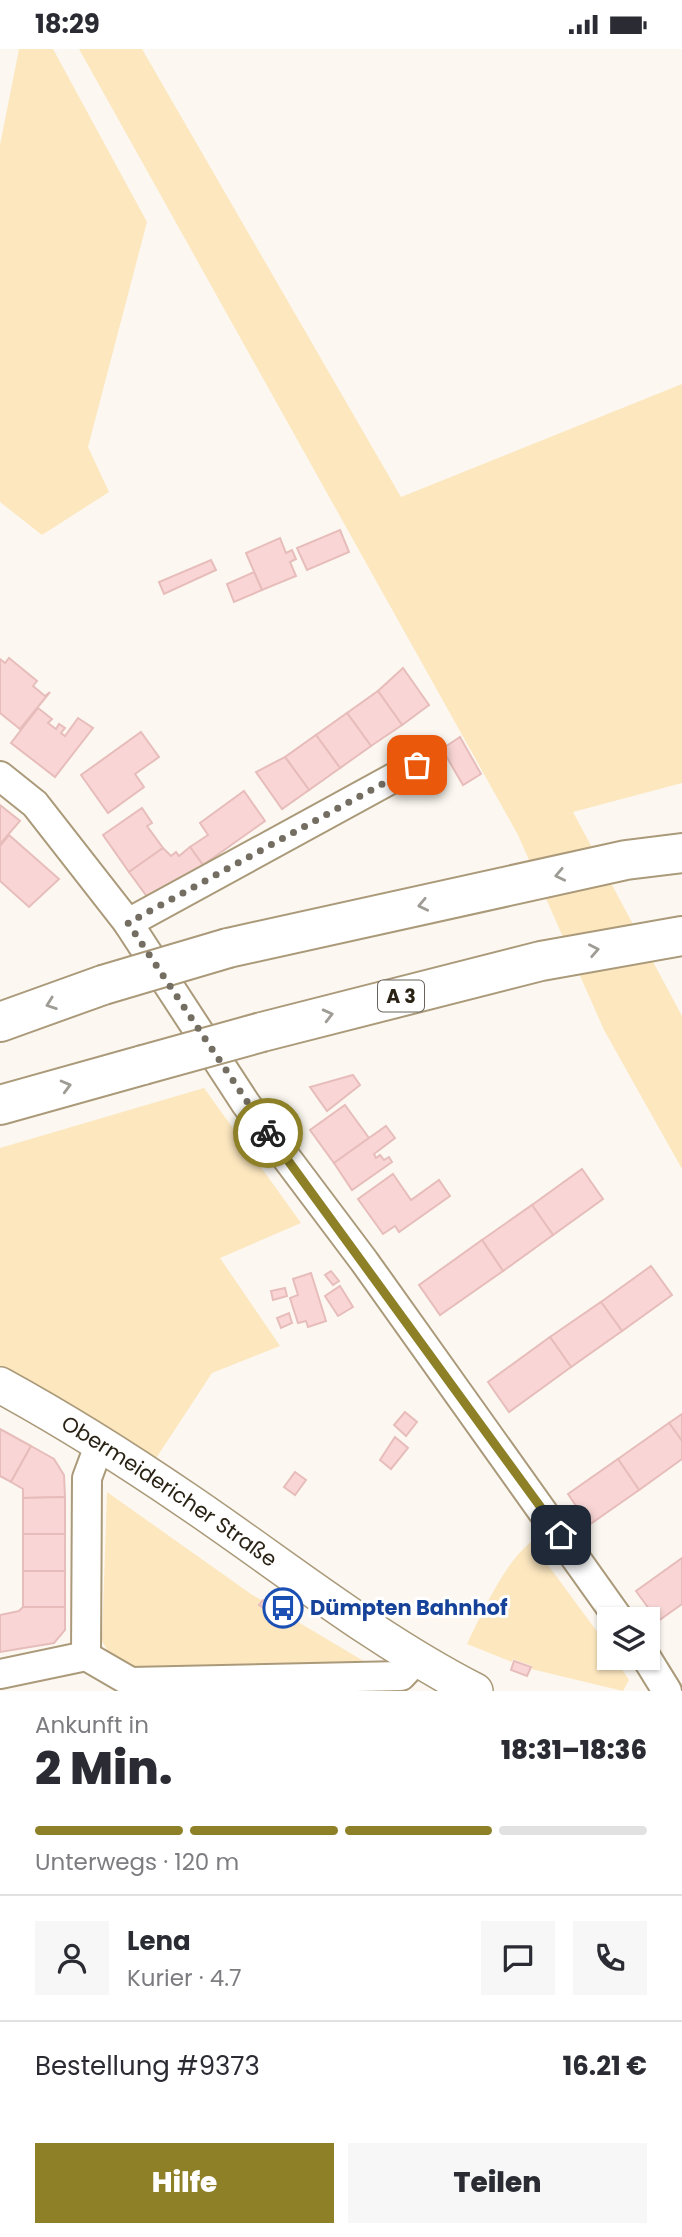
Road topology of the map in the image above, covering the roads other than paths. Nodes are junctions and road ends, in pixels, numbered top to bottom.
1 (417, 765) dead end
2 (0, 776) edge
3 (682, 853) edge
4 (128, 923) junction
5 (665, 938) edge
6 (0, 1022) edge
7 (0, 1105) edge
8 (0, 1385) edge
9 (100, 1443) junction
10 (610, 1607) edge
11 (86, 1656) junction
12 (417, 1659) junction
13 (654, 1670) edge
14 (0, 1674) edge
15 (475, 1691) edge
16 (667, 1691) edge

1 - 4 street
2 - 4 street
3 -> 6 highway, bridge
4 - 10 street
7 -> 5 highway, A 3, bridge
8 - 9 main road, Obermeidericher Straße
9 - 11 street
9 - 12 main road, Obermeidericher Straße
11 - 12 street
11 - 14 street
12 - 15 main road, Obermeidericher Straße
13 - 16 street

